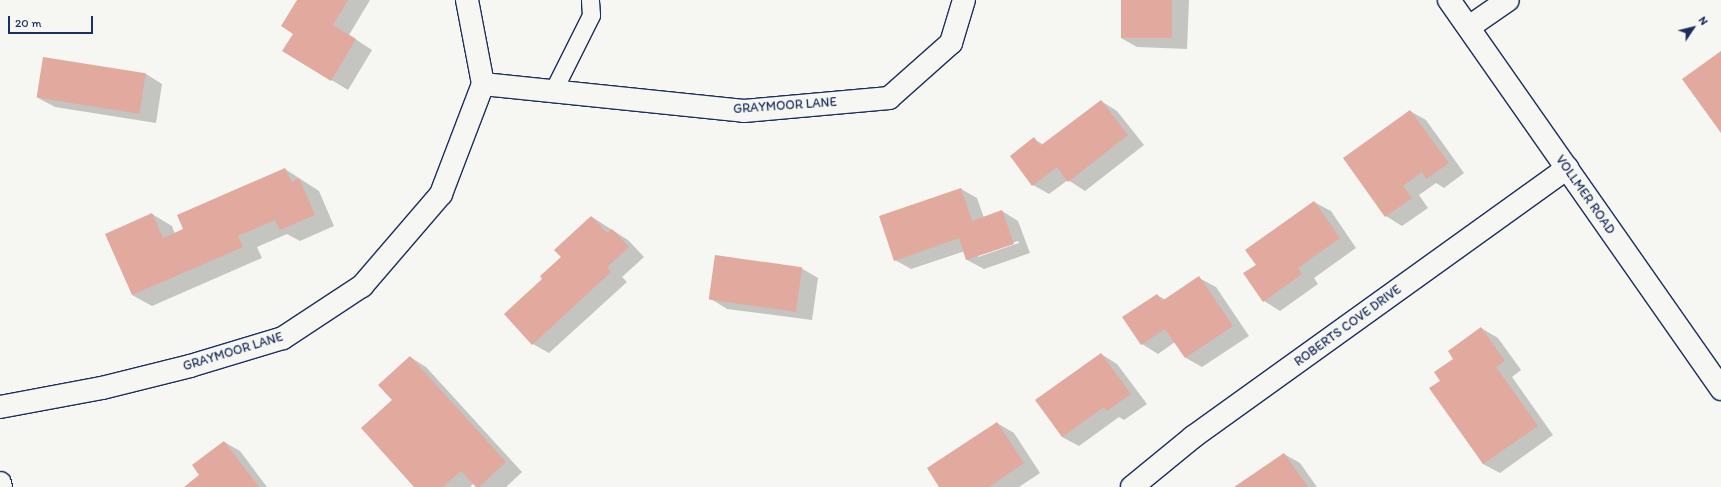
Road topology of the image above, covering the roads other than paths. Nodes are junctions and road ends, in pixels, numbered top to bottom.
1 (467, 0) edge
2 (590, 0) edge
3 (964, 0) edge
4 (1449, 0) edge
5 (1508, 0) edge
6 (1469, 28) junction
7 (483, 84) junction
8 (553, 91) junction
9 (1567, 168) junction
10 (1721, 389) edge
11 (0, 407) edge
12 (0, 483) edge
13 (1, 487) edge
14 (1132, 487) edge

1 - 7 street
2 - 8 lane
3 - 8 street, GRAYMOOR LANE
4 - 6 street, VOLLMER ROAD
5 - 6 street
6 - 9 street, VOLLMER ROAD
7 - 8 street, GRAYMOOR LANE
7 - 11 street, GRAYMOOR LANE
9 - 10 street, VOLLMER ROAD
9 - 14 street, ROBERTS COVE DRIVE
12 - 13 street

